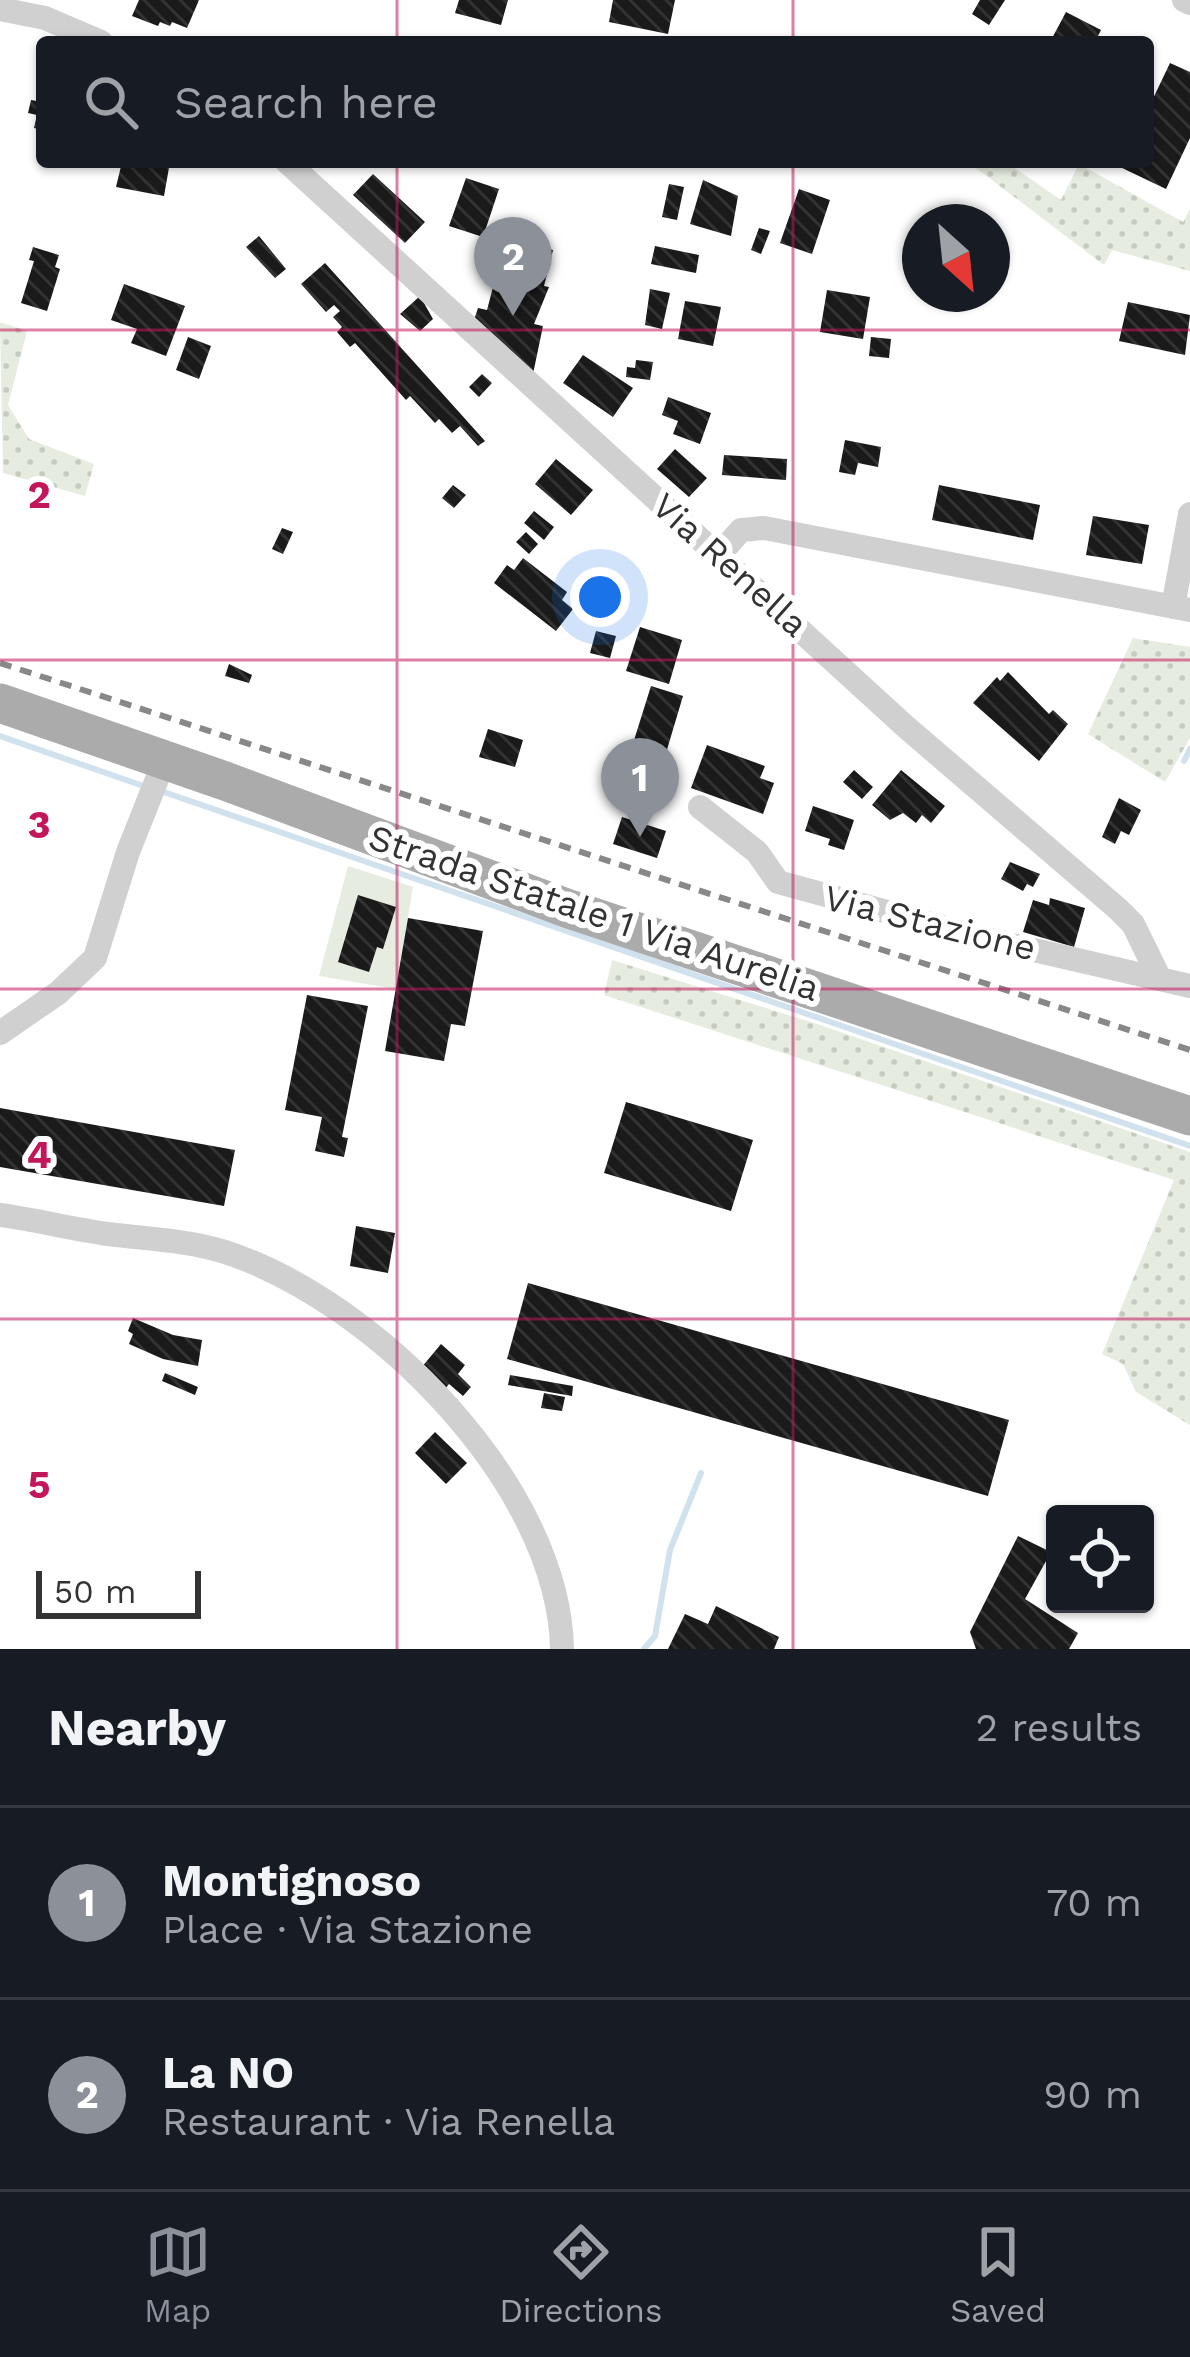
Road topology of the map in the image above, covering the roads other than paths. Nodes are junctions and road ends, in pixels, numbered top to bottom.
1 (0, 9) edge
2 (87, 36) edge
3 (294, 168) edge
4 (1190, 514) edge
5 (718, 556) junction
6 (1181, 608) edge
7 (0, 703) edge
8 (163, 768) junction
9 (700, 807) dead end
10 (1159, 977) junction
11 (1190, 986) edge
12 (0, 1033) edge
13 (1190, 1116) edge
14 (0, 1215) edge
15 (562, 1649) edge

1 - 2 street
3 - 5 street, Via Renella
4 - 6 street
5 - 6 street
5 - 10 street, Via Renella
7 - 8 main road, Strada Statale 1 Via Aurelia
8 - 12 street
8 - 13 main road, Strada Statale 1 Via Aurelia
9 - 10 street, Via Stazione
10 - 11 street, Via Stazione
14 - 15 street

